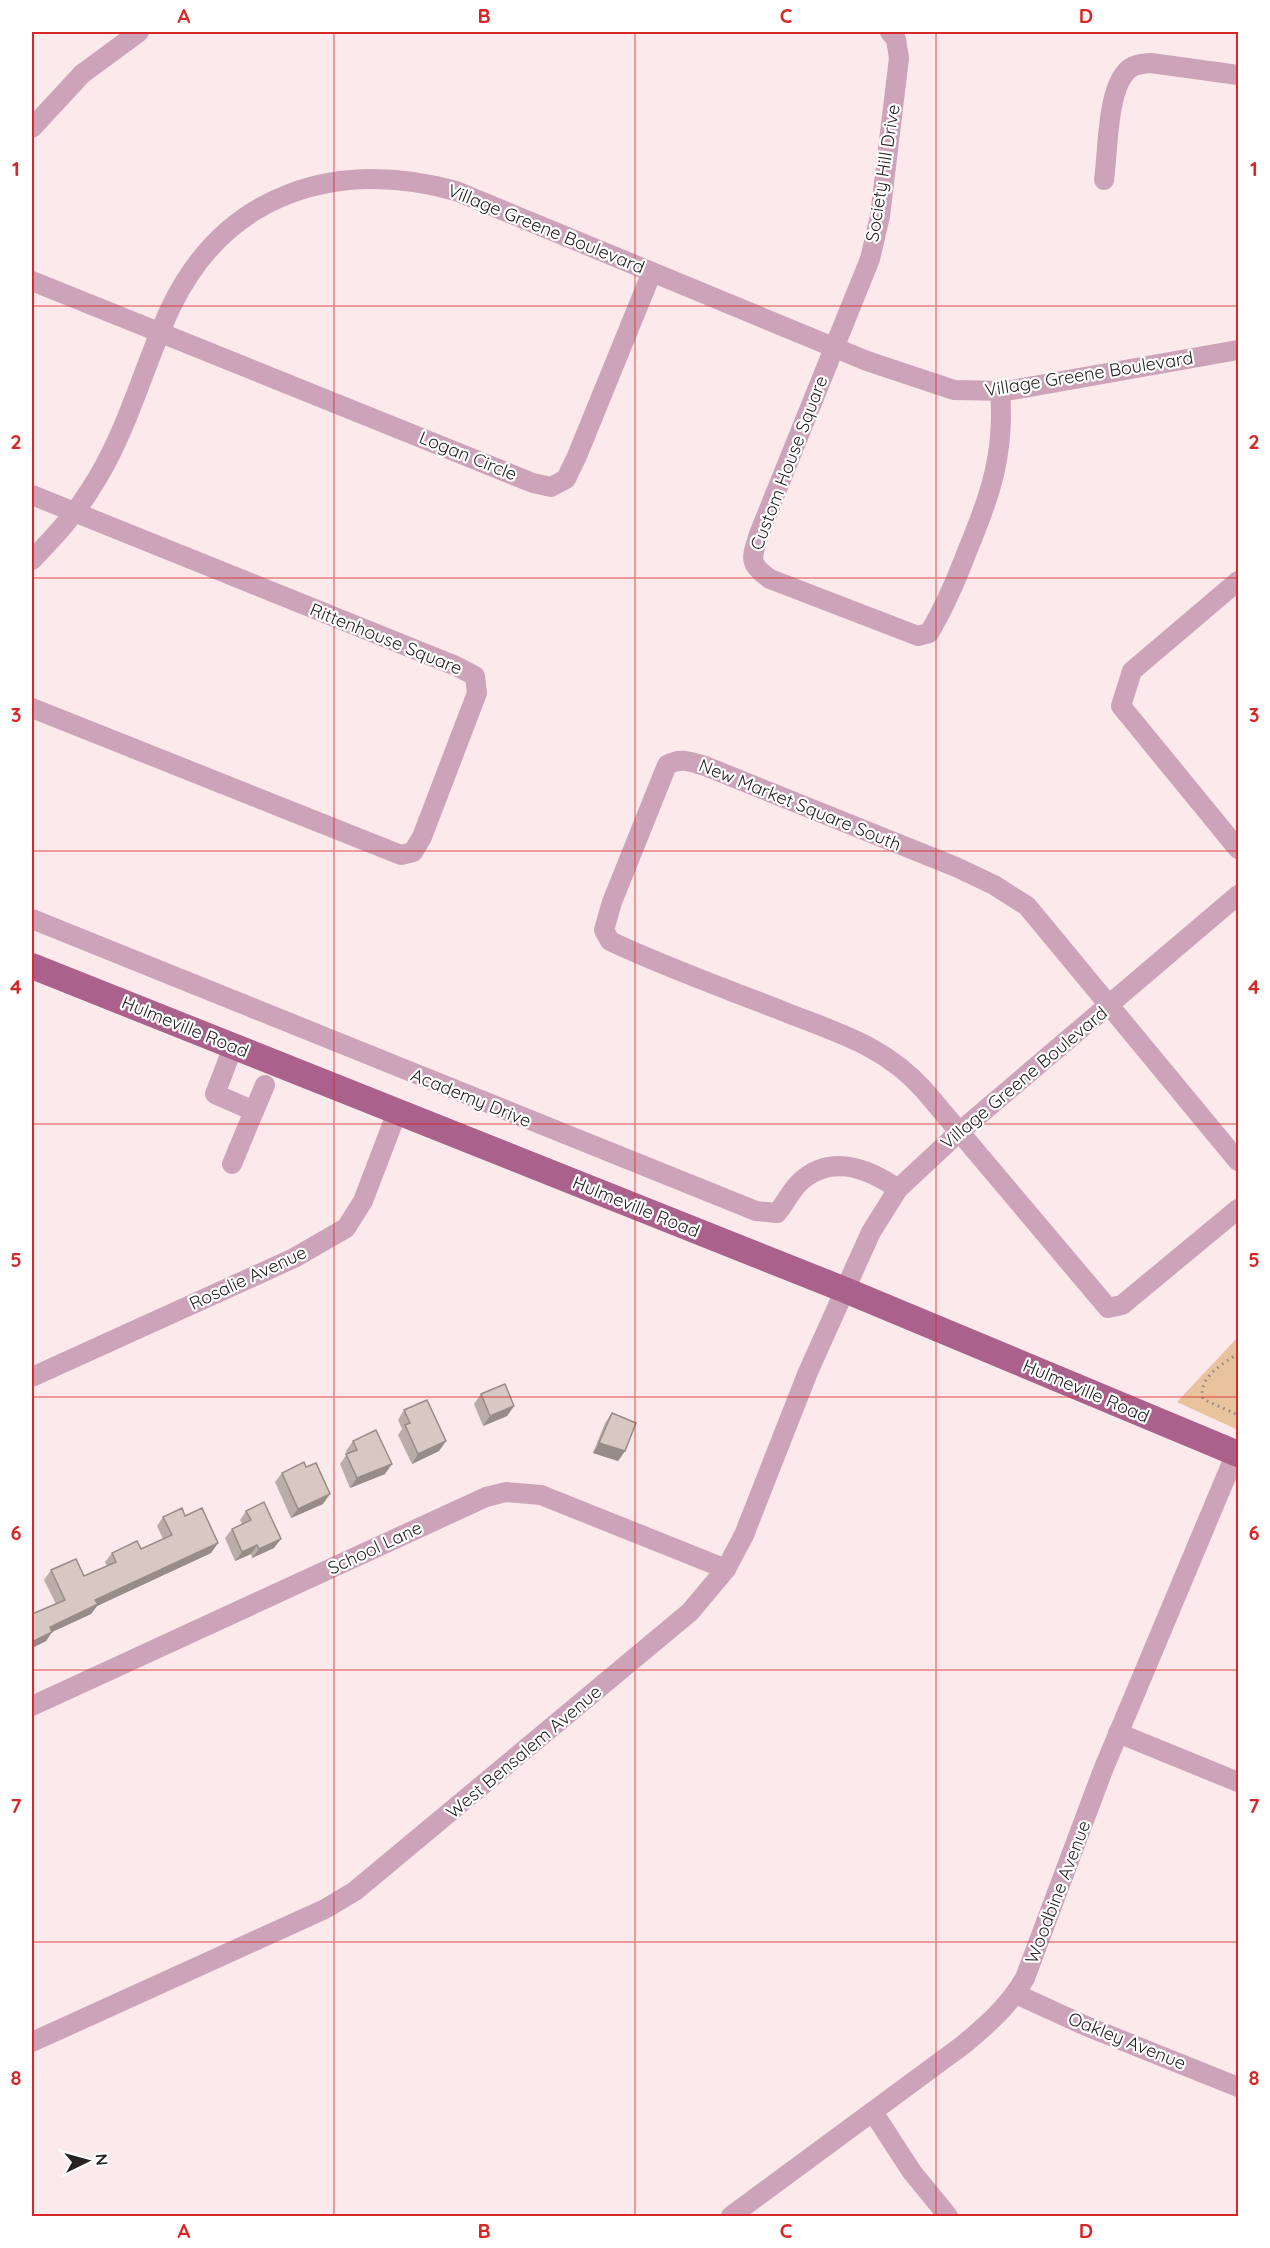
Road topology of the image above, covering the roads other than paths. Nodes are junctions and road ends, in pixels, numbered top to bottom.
1 (139, 32) edge
2 (890, 32) edge
3 (1239, 75) edge
4 (32, 128) edge
5 (1104, 180) dead end
6 (652, 272) junction
7 (32, 281) edge
8 (161, 333) junction
9 (834, 347) junction
10 (1239, 350) edge
11 (1000, 391) junction
12 (32, 495) edge
13 (74, 513) junction
14 (32, 560) edge
15 (1239, 581) edge
16 (32, 708) edge
17 (1239, 849) edge
18 (1239, 895) edge
19 (32, 919) edge
20 (32, 966) edge
21 (1109, 1005) junction
22 (233, 1047) junction
23 (265, 1084) dead end
24 (254, 1110) junction
25 (397, 1112) junction
26 (958, 1133) junction
27 (1239, 1161) edge
28 (232, 1164) dead end
29 (898, 1189) junction
30 (1239, 1209) edge
31 (845, 1290) junction
32 (32, 1377) edge
33 (1238, 1454) edge
34 (726, 1569) junction
35 (32, 1706) edge
36 (1118, 1733) junction
37 (1239, 1782) edge
38 (1016, 1994) junction
39 (32, 2042) edge
40 (1239, 2086) edge
41 (873, 2112) junction
42 (731, 2217) edge
43 (948, 2217) edge

1 - 4 street
2 - 9 street, Society Hill Drive
3 - 5 street
6 - 8 street, Village Greene Boulevard
6 - 8 street, Logan Circle
6 - 9 street, Village Greene Boulevard
7 - 8 street, Logan Circle
8 - 13 street, Village Greene Boulevard
9 - 11 street, Village Greene Boulevard
9 - 11 street, Custom House Square
10 - 11 street, Village Greene Boulevard
12 - 13 street
13 - 14 street, Village Greene Boulevard
13 - 16 street, Rittenhouse Square
15 - 17 street
18 - 21 street, Village Greene Boulevard
19 - 29 street, Academy Drive
20 - 22 main road, Hulmeville Road
21 - 26 street, Village Greene Boulevard
21 - 26 street, New Market Square South
21 - 27 street
22 - 24 street
22 - 25 main road, Hulmeville Road
23 - 24 street
24 - 28 street
25 - 31 main road, Hulmeville Road
25 - 32 street, Rosalie Avenue
26 - 29 street, Village Greene Boulevard
26 - 30 street
29 - 31 street, Village Greene Boulevard
31 - 33 main road, Hulmeville Road
31 - 34 street, West Bensalem Avenue
33 - 36 street, Woodbine Avenue
34 - 35 street, School Lane
34 - 39 street, West Bensalem Avenue
36 - 37 street
36 - 38 street, Woodbine Avenue
38 - 40 street, Oakley Avenue
38 - 41 street, Woodbine Avenue
41 - 42 street, Woodbine Avenue
41 - 43 street

